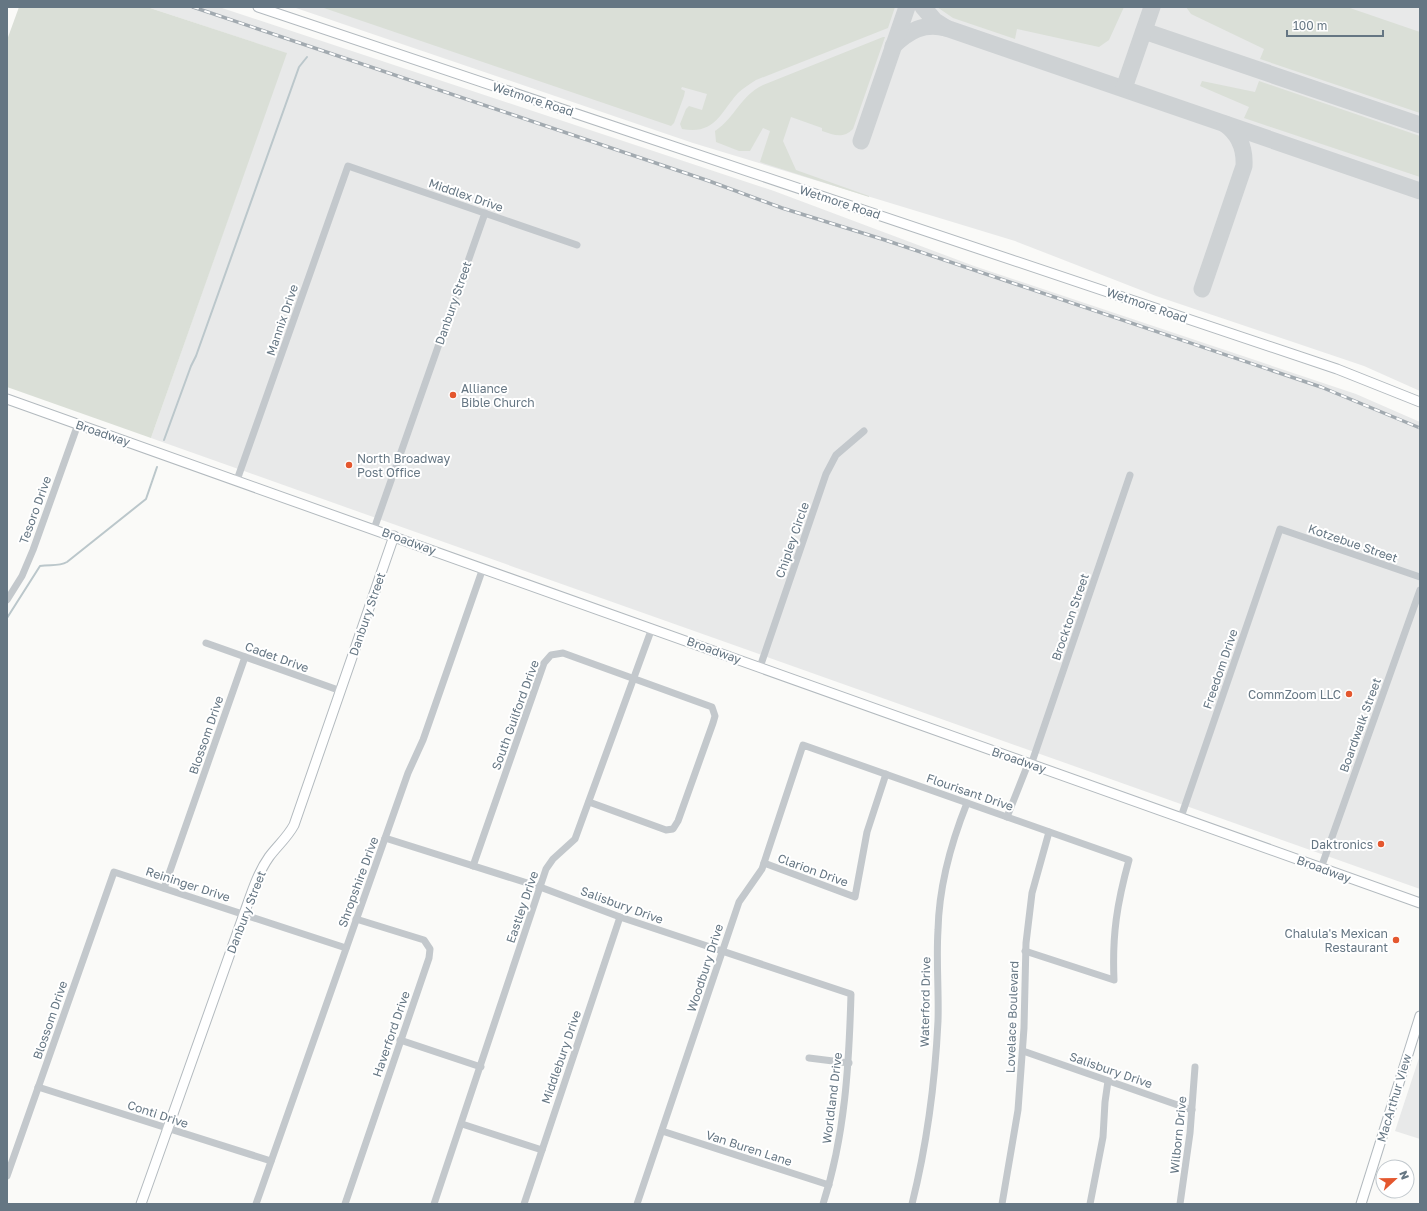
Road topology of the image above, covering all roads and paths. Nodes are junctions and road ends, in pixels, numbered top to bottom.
1 (258, 7) edge
2 (348, 166) joint
3 (484, 213) junction
4 (577, 246) dead end
5 (7, 399) edge
6 (1420, 402) edge
7 (78, 424) junction
8 (864, 431) dead end
9 (1130, 475) dead end
10 (237, 480) junction
11 (1280, 528) joint
12 (374, 529) junction
13 (394, 536) junction
14 (483, 568) junction
15 (1420, 577) edge
16 (1420, 590) edge
17 (7, 600) edge
18 (652, 628) junction
19 (206, 643) dead end
20 (245, 657) junction
21 (760, 667) junction
22 (633, 680) junction
23 (341, 691) junction
24 (803, 745) joint
25 (1029, 764) junction
26 (886, 774) junction
27 (589, 802) junction
28 (967, 803) junction
29 (1007, 817) junction
30 (1181, 817) junction
31 (1049, 832) junction
32 (385, 838) junction
33 (764, 863) junction
34 (473, 866) junction
35 (1321, 868) junction
36 (114, 872) joint
37 (540, 887) junction
38 (164, 888) junction
39 (1420, 903) edge
40 (244, 914) junction
41 (620, 917) junction
42 (356, 919) junction
43 (346, 948) junction
44 (722, 951) junction
45 (1026, 951) junction
46 (851, 994) joint
47 (1420, 1016) edge
48 (400, 1040) junction
49 (1022, 1052) junction
50 (809, 1058) dead end
51 (850, 1063) junction
52 (481, 1067) junction
53 (1195, 1067) dead end
54 (1108, 1081) junction
55 (38, 1087) junction
56 (1192, 1110) junction
57 (462, 1124) junction
58 (167, 1129) junction
59 (662, 1131) junction
60 (542, 1150) junction
61 (270, 1161) junction
62 (7, 1176) edge
63 (829, 1186) junction
64 (141, 1204) edge
65 (256, 1204) edge
66 (345, 1204) edge
67 (434, 1204) edge
68 (524, 1204) edge
69 (638, 1204) edge
70 (824, 1204) edge
71 (912, 1204) edge
72 (1002, 1204) edge
73 (1090, 1204) edge
74 (1180, 1204) edge
75 (1361, 1204) edge

1 - 6 main road, Wetmore Road
2 - 3 street, Middlex Drive
2 - 10 street, Mannix Drive
3 - 4 street, Middlex Drive
3 - 12 street, Danbury Street
5 - 7 main road, Broadway
7 - 10 main road, Broadway
7 - 17 street, Tesoro Drive
8 - 21 street, Chipley Circle
9 - 25 street, Brockton Street
10 - 12 main road, Broadway
11 - 15 street, Kotzebue Street
11 - 30 street, Freedom Drive
12 - 13 main road, Broadway
13 - 14 main road, Broadway
13 - 23 main road, Danbury Street
14 - 18 main road, Broadway
14 - 32 street, Shropshire Drive
16 - 35 street, Boardwalk Street
18 - 21 main road, Broadway
18 - 22 street, Eastley Drive
19 - 20 street, Cadet Drive
20 - 23 street, Cadet Drive
20 - 38 street, Blossom Drive
21 - 25 main road, Broadway
22 - 27 street, Eastley Drive
22 - 27 street
22 - 34 street, South Guilford Drive
23 - 40 main road, Danbury Street
24 - 26 street, Flourisant Drive
24 - 33 street, Woodbury Drive
25 - 29 street, Brockton Street
25 - 30 main road, Broadway
26 - 28 street, Flourisant Drive
26 - 33 street, Clarion Drive
27 - 37 street, Eastley Drive
28 - 29 street, Flourisant Drive
28 - 71 street, Waterford Drive
29 - 31 street, Flourisant Drive
30 - 35 main road, Broadway
31 - 45 street, Lovelace Boulevard
31 - 45 street, Flourisant Drive
32 - 34 street, Salisbury Drive
32 - 42 street, Shropshire Drive
33 - 44 street, Woodbury Drive
34 - 37 street, Salisbury Drive
35 - 39 main road, Broadway
36 - 38 street, Reininger Drive
36 - 55 street, Blossom Drive
37 - 41 street, Salisbury Drive
37 - 52 street, Eastley Drive
38 - 40 street, Reininger Drive
40 - 43 street, Reininger Drive
40 - 58 main road, Danbury Street
41 - 44 street, Salisbury Drive
41 - 60 street, Middlebury Drive
42 - 43 street, Shropshire Drive
42 - 48 street, Haverford Drive
43 - 61 street, Shropshire Drive
44 - 46 street, Salisbury Drive
44 - 59 street, Woodbury Drive
45 - 49 street, Lovelace Boulevard
46 - 51 street, Worldland Drive
47 - 75 main road, MacArthur View
48 - 52 street
48 - 66 street, Haverford Drive
49 - 54 street, Salisbury Drive
49 - 72 street, Lovelace Boulevard
50 - 51 street
51 - 63 street, Worldland Drive
52 - 57 street, Eastley Drive
53 - 56 street, Wilborn Drive
54 - 56 street, Salisbury Drive
54 - 73 street
55 - 58 street, Conti Drive
55 - 62 street, Blossom Drive
56 - 74 street, Wilborn Drive
57 - 60 street
57 - 67 street, Eastley Drive
58 - 61 street, Conti Drive
58 - 64 main road, Danbury Street
59 - 63 street, Van Buren Lane
59 - 69 street, Woodbury Drive
60 - 68 street, Middlebury Drive
61 - 65 street, Shropshire Drive
63 - 70 street, Worldland Drive

